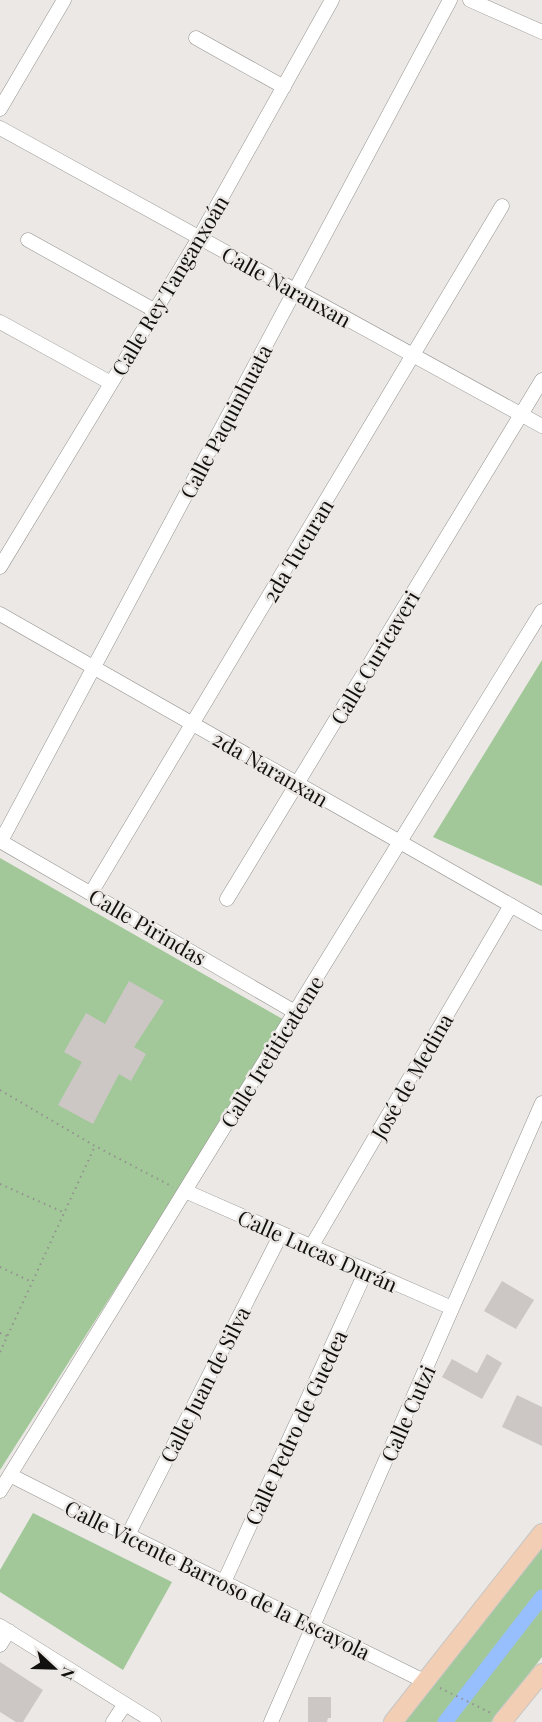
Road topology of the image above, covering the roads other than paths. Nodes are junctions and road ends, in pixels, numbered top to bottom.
1 (64, 0) edge
2 (332, 0) edge
3 (450, 0) edge
4 (470, 0) edge
5 (542, 33) edge
6 (196, 38) dead end
7 (284, 87) junction
8 (0, 109) edge
9 (0, 128) edge
10 (502, 206) dead end
11 (199, 238) junction
12 (28, 240) dead end
13 (295, 290) junction
14 (154, 310) junction
15 (0, 322) edge
16 (413, 356) junction
17 (542, 380) edge
18 (111, 383) junction
19 (521, 415) junction
20 (542, 426) edge
21 (0, 567) edge
22 (542, 611) edge
23 (0, 614) edge
24 (94, 668) junction
25 (192, 724) junction
26 (297, 783) junction
27 (0, 841) edge
28 (400, 842) junction
29 (91, 893) junction
30 (227, 899) dead end
31 (511, 905) junction
32 (542, 923) edge
33 (295, 1012) junction
34 (542, 1104) edge
35 (185, 1191) junction
36 (281, 1233) junction
37 (311, 1247) junction
38 (366, 1271) junction
39 (452, 1308) junction
40 (10, 1475) junction
41 (0, 1491) edge
42 (542, 1533) edge
43 (128, 1535) junction
44 (224, 1582) junction
45 (313, 1626) junction
46 (4, 1628) edge
47 (0, 1645) edge
48 (542, 1673) edge
49 (426, 1682) junction
50 (125, 1704) junction
51 (504, 1721) edge
52 (113, 1722) edge
53 (154, 1722) edge
54 (271, 1722) edge
55 (393, 1722) edge

1 - 8 street
2 - 7 street, Calle Rey Tanganxoán
3 - 13 street, Calle Paquinhuata
4 - 5 street
6 - 7 street
7 - 11 street, Calle Rey Tanganxoán
9 - 11 street, Calle Naranxan
10 - 16 street, 2da Tucuran
11 - 13 street, Calle Naranxan
11 - 14 street, Calle Rey Tanganxoán
12 - 14 street
13 - 16 street, Calle Naranxan
13 - 24 street, Calle Paquinhuata
14 - 18 street, Calle Rey Tanganxoán
15 - 18 street
16 - 19 street, Calle Naranxan
16 - 25 street, 2da Tucuran
17 - 19 street, Calle Curicaveri
18 - 21 street, Calle Rey Tanganxoán
19 - 20 street, Calle Naranxan
19 - 26 street, Calle Curicaveri
22 - 28 street, Calle Iretiticateme
23 - 24 street, 2da Naranxan
24 - 25 street, 2da Naranxan
24 - 27 street, Calle Paquinhuata
25 - 26 street, 2da Naranxan
25 - 29 street, 2da Tucuran
26 - 28 street, 2da Naranxan
26 - 30 street, Calle Curicaveri
27 - 29 street, Calle Pirindas
28 - 31 street, 2da Naranxan
28 - 33 street, Calle Iretiticateme
29 - 33 street, Calle Pirindas
31 - 32 street, 2da Naranxan
31 - 37 street, José de Medina
33 - 35 street, Calle Iretiticateme
34 - 39 street, Calle Cutzi
35 - 36 street, Calle Lucas Durán
35 - 40 street, Calle Iretiticateme
36 - 37 street, Calle Lucas Durán
36 - 43 street, Calle Juan de Silva
37 - 38 street, Calle Lucas Durán
38 - 39 street, Calle Lucas Durán
38 - 44 street, Calle Pedro de Guedea
39 - 45 street, Calle Cutzi
40 - 41 street, Calle Iretiticateme
40 - 43 street, Calle Vicente Barroso de la Escayola
42 - 49 main road
43 - 44 street, Calle Vicente Barroso de la Escayola
44 - 45 street, Calle Vicente Barroso de la Escayola
45 - 49 street, Calle Vicente Barroso de la Escayola
45 - 54 street, Calle Cutzi
46 - 47 street
46 - 50 street
48 - 51 main road
49 - 55 main road
50 - 52 street
50 - 53 street

